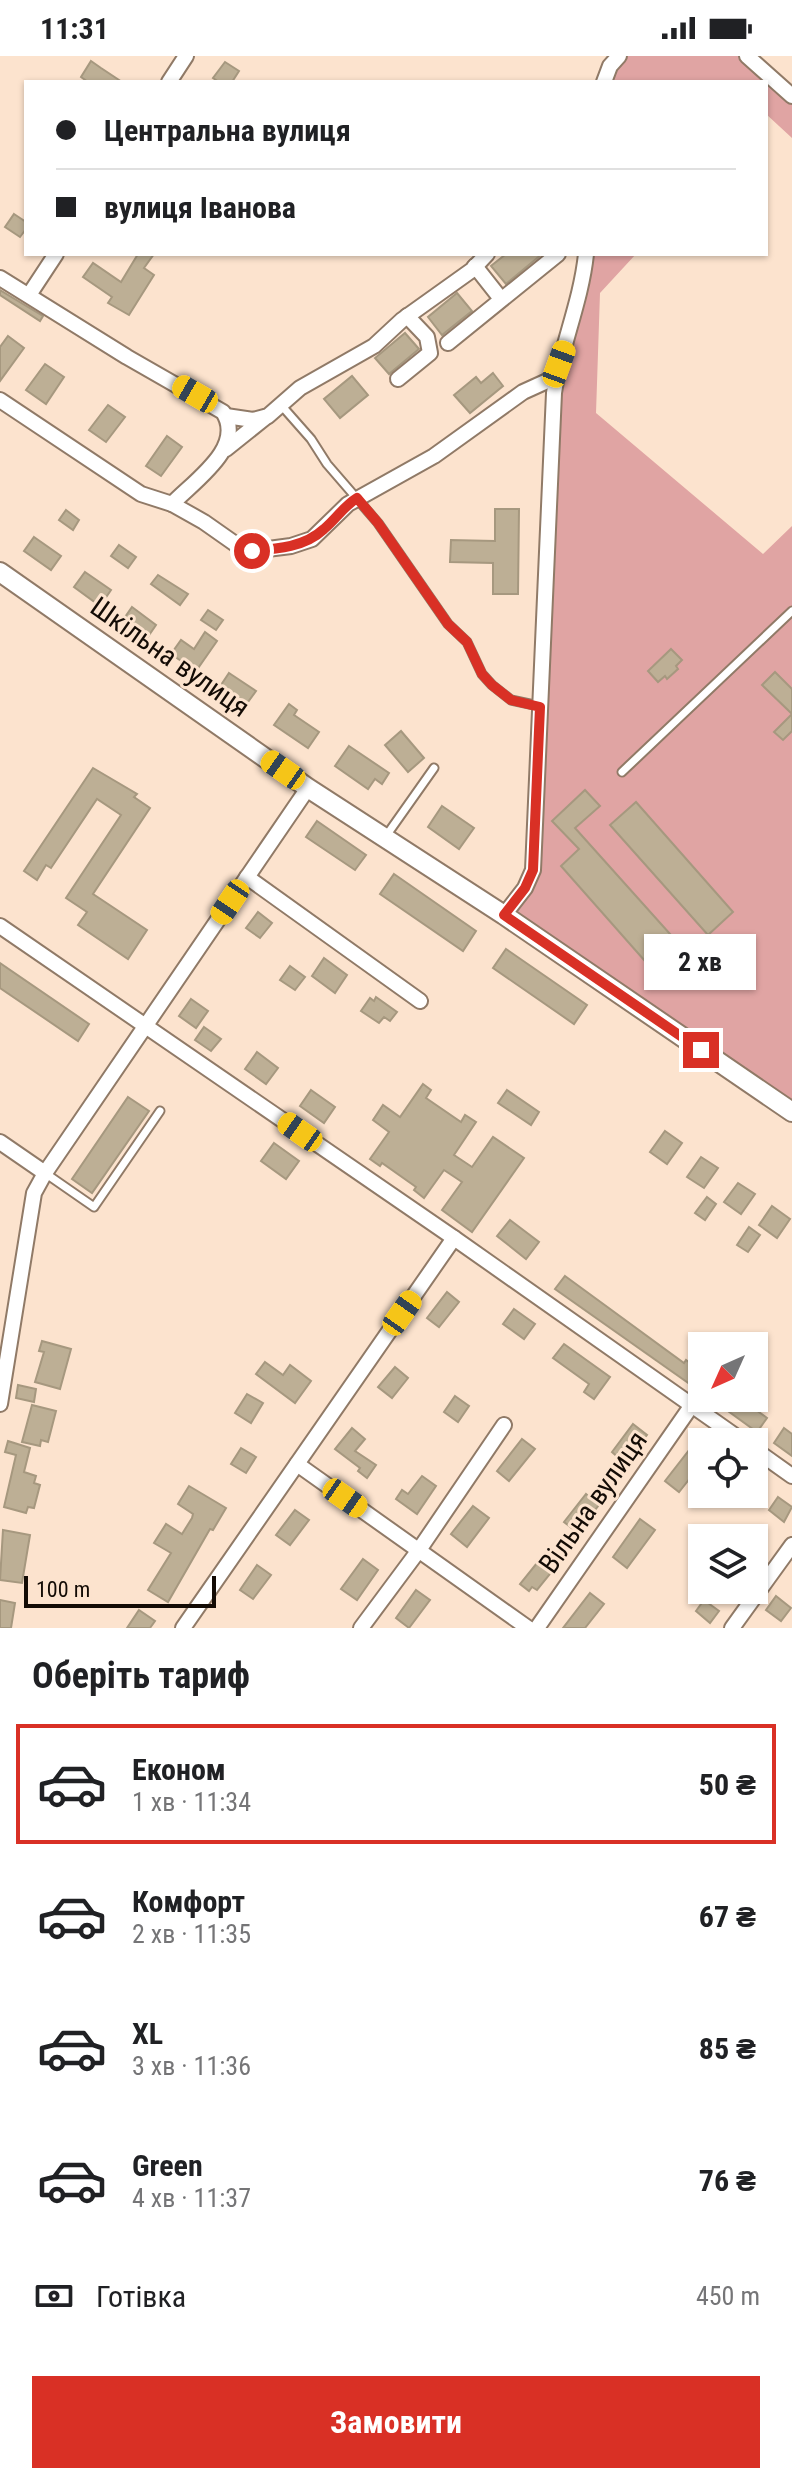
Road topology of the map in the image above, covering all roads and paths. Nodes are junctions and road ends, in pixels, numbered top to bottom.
1 (186, 56) edge
2 (619, 56) edge
3 (747, 56) edge
4 (170, 80) edge
5 (605, 80) edge
6 (792, 96) edge
7 (55, 256) edge
8 (485, 256) edge
9 (555, 256) edge
10 (586, 256) edge
11 (475, 266) junction
12 (0, 278) edge
13 (29, 295) junction
14 (501, 299) junction
15 (407, 316) junction
16 (448, 343) dead end
17 (556, 377) junction
18 (398, 379) dead end
19 (0, 400) edge
20 (281, 405) junction
21 (226, 416) junction
22 (268, 416) junction
23 (226, 449) junction
24 (357, 498) junction
25 (172, 504) junction
26 (0, 572) edge
27 (792, 611) edge
28 (540, 707) junction
29 (434, 768) dead end
30 (622, 772) dead end
31 (308, 788) junction
32 (385, 838) junction
33 (247, 877) junction
34 (504, 915) junction
35 (0, 926) edge
36 (420, 1001) dead end
37 (146, 1026) junction
38 (160, 1111) dead end
39 (792, 1112) edge
40 (0, 1142) edge
41 (45, 1173) junction
42 (454, 1238) junction
43 (3, 1370) edge
44 (688, 1402) edge
45 (0, 1404) edge
46 (688, 1411) edge
47 (702, 1412) edge
48 (504, 1425) dead end
49 (724, 1428) edge
50 (768, 1459) edge
51 (297, 1464) junction
52 (792, 1476) edge
53 (792, 1545) edge
54 (419, 1550) junction
55 (183, 1628) edge
56 (361, 1628) edge
57 (528, 1628) edge
58 (537, 1628) edge
59 (732, 1628) edge

1 - 4 street
2 - 5 street
3 - 6 street
7 - 13 street
8 - 11 street
9 - 14 street
10 - 17 street
11 - 14 street
11 - 15 street
12 - 13 street
13 - 21 street
14 - 16 street
15 - 18 street
15 - 20 street
17 - 24 street
17 - 28 street
19 - 25 street
20 - 22 street
20 - 24 lane
21 - 22 street
21 - 23 street
22 - 23 street
23 - 25 street
24 - 25 street
24 - 28 lane
26 - 31 street, Шкільна вулиця
27 - 30 lane
28 - 34 street
29 - 32 lane
31 - 32 street, Шкільна вулиця
31 - 33 street
32 - 34 street, Шкільна вулиця
33 - 36 street
33 - 37 street
34 - 39 street, Шкільна вулиця
35 - 37 street
37 - 41 street
37 - 42 street
38 - 41 lane
40 - 41 street
41 - 43 street
42 - 44 street
42 - 51 street
43 - 45 street
46 - 58 street, Вільна вулиця
47 - 49 street
48 - 54 street
50 - 52 street
51 - 54 street
51 - 55 street
53 - 59 street
54 - 56 street
54 - 57 street

